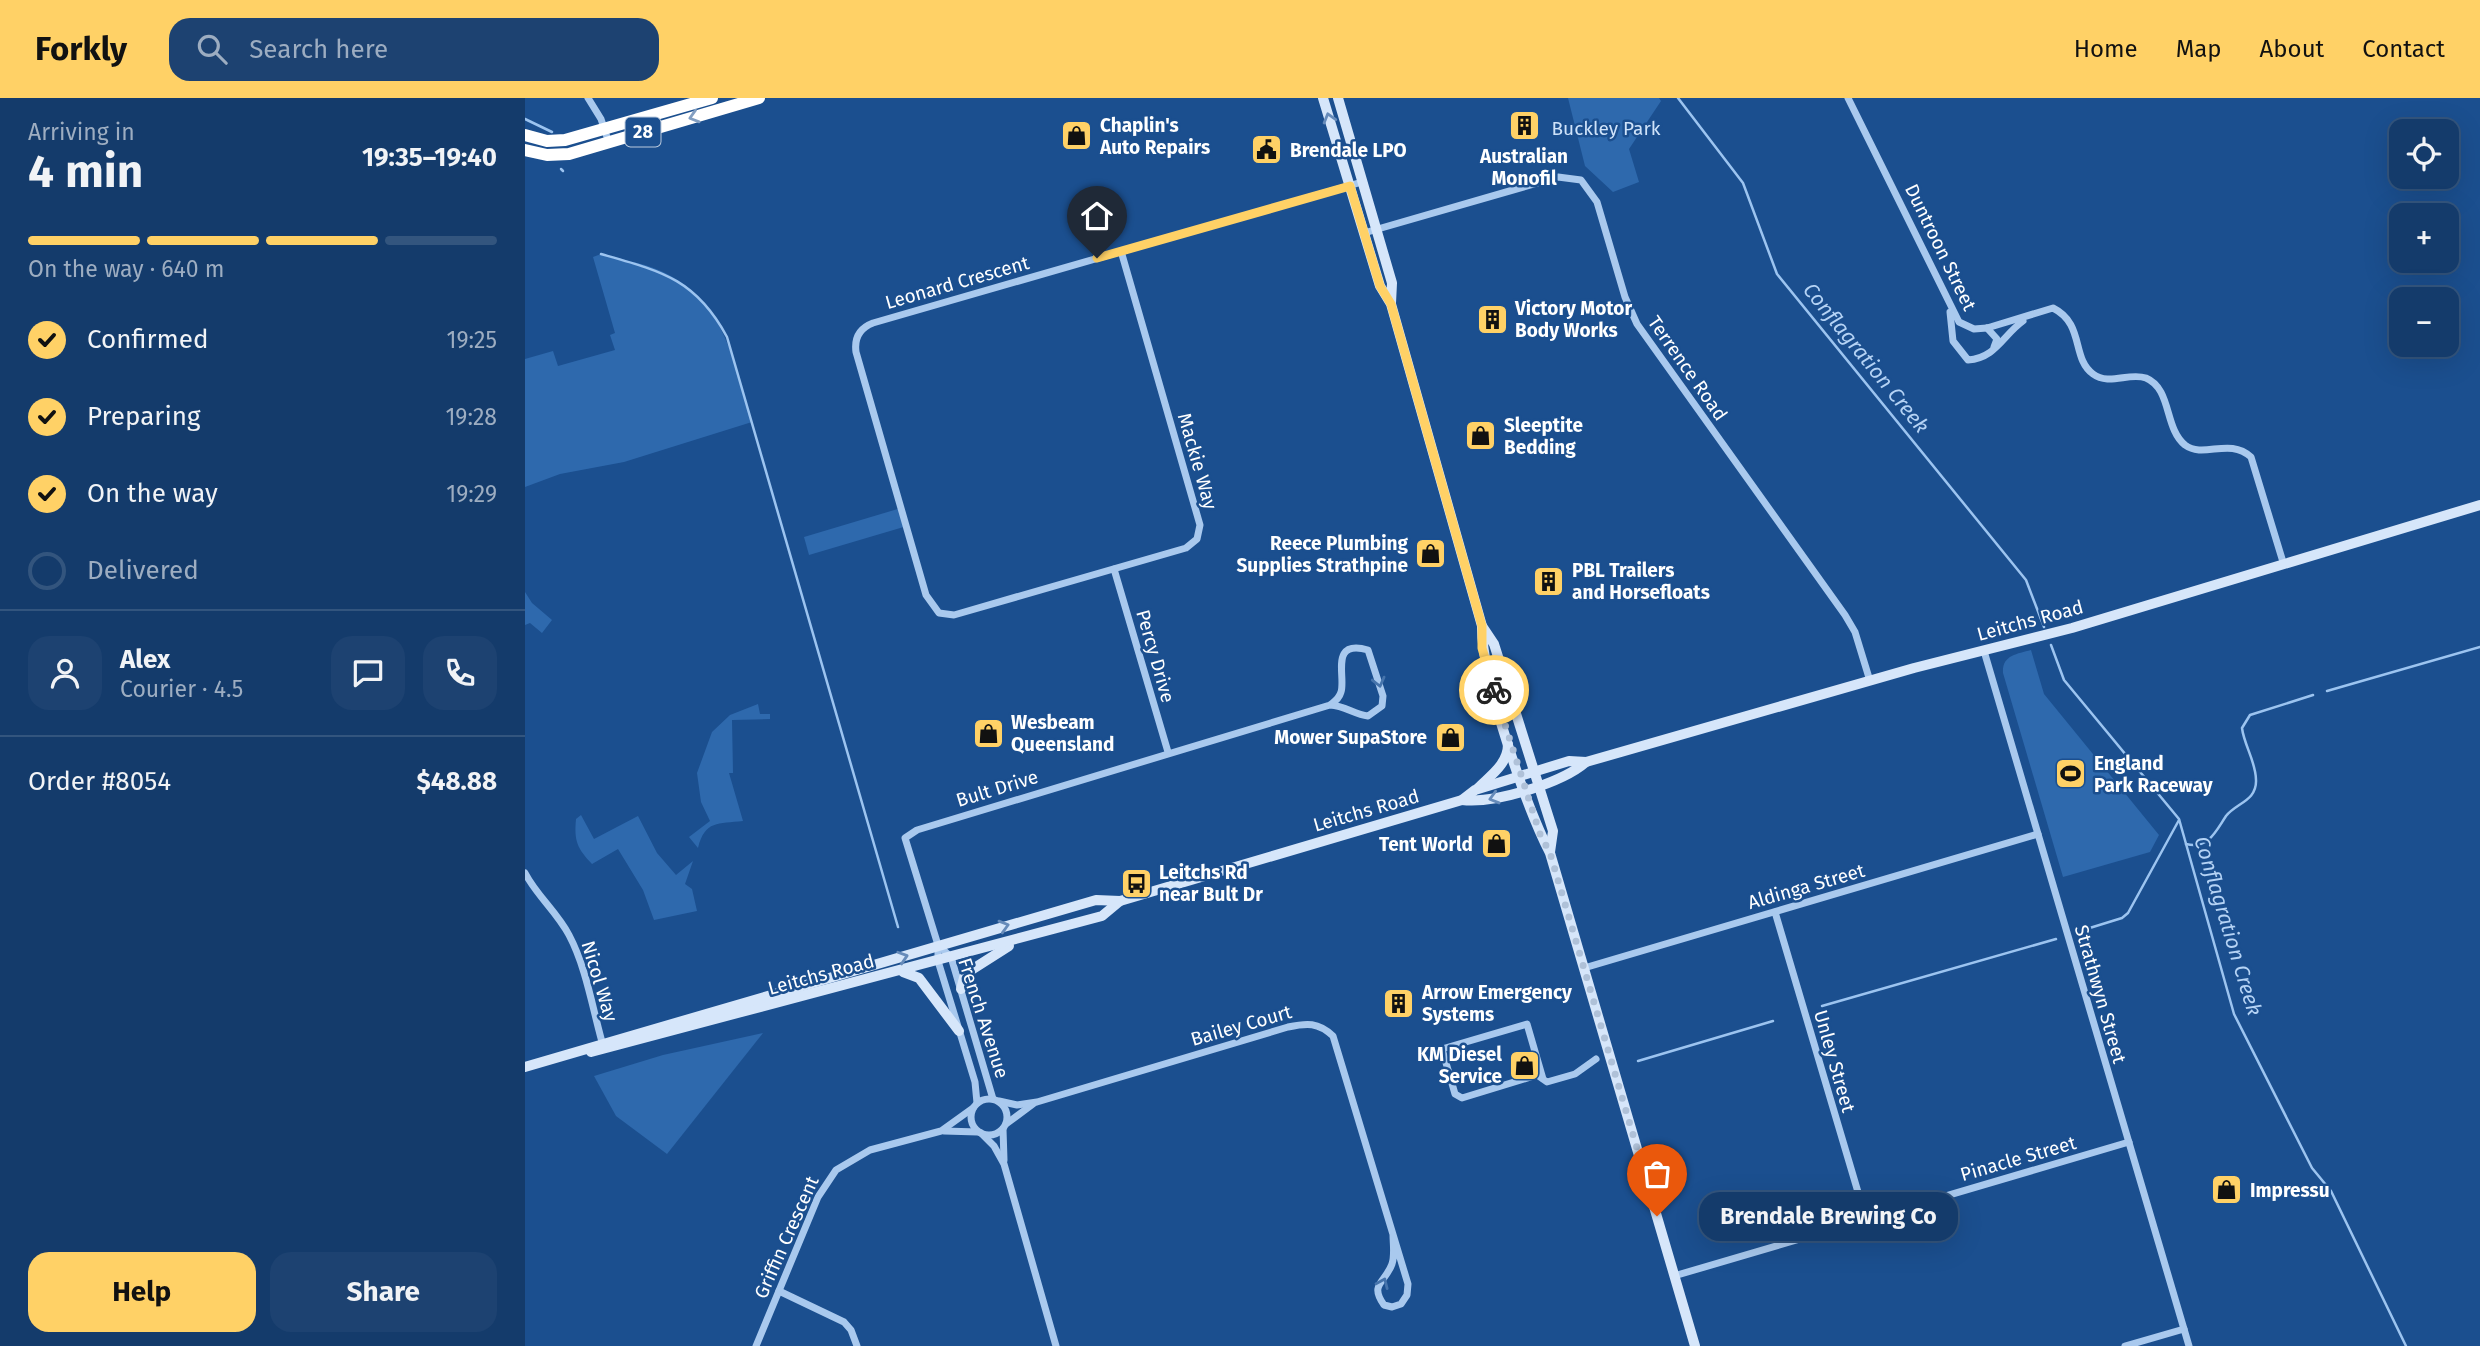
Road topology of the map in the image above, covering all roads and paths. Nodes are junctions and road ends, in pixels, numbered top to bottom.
1 (588, 98) edge
2 (712, 98) edge
3 (759, 98) edge
4 (1323, 98) edge
5 (1338, 98) edge
6 (1848, 98) edge
7 (604, 129) junction
8 (525, 135) edge
9 (608, 143) junction
10 (525, 150) edge
11 (1362, 182) junction
12 (1350, 186) junction
13 (1377, 229) junction
14 (1364, 233) junction
15 (1121, 251) junction
16 (1391, 304) junction
17 (1949, 307) junction
18 (2029, 316) junction
19 (1987, 328) junction
20 (1993, 353) junction
21 (2480, 505) edge
22 (2283, 562) junction
23 (1114, 569) junction
24 (939, 613) joint
25 (1482, 626) junction
26 (1984, 651) junction
27 (1870, 681) junction
28 (1330, 705) junction
29 (1508, 741) junction
30 (1168, 752) junction
31 (1587, 762) junction
32 (1533, 772) junction
33 (1520, 776) junction
34 (1537, 785) junction
35 (1525, 789) junction
36 (1475, 790) junction
37 (1462, 800) junction
38 (2038, 834) junction
39 (1550, 853) junction
40 (525, 873) edge
41 (525, 886) edge
42 (536, 893) junction
43 (1120, 901) junction
44 (1775, 912) junction
45 (1051, 929) junction
46 (938, 946) junction
47 (951, 957) junction
48 (938, 961) junction
49 (1584, 968) junction
50 (899, 972) junction
51 (961, 989) junction
52 (958, 1031) junction
53 (603, 1046) junction
54 (1596, 1059) dead end
55 (525, 1067) edge
56 (1543, 1079) junction
57 (996, 1100) junction
58 (1037, 1102) junction
59 (975, 1105) junction
60 (1005, 1127) junction
61 (941, 1131) junction
62 (980, 1133) junction
63 (2129, 1142) junction
64 (1004, 1164) junction
65 (1866, 1219) junction
66 (1393, 1235) junction
67 (1674, 1276) junction
68 (779, 1291) junction
69 (2184, 1329) junction
70 (756, 1346) edge
71 (857, 1346) edge
72 (1056, 1346) edge
73 (1695, 1346) edge
74 (2125, 1346) edge
75 (2189, 1346) edge

1 - 7 street
2 - 7 highway, 28
3 -> 9 highway, 28
12 -> 4 street
5 - 11 street
6 - 17 street, Duntroon Street
7 - 8 highway, 28
7 - 9 street
9 - 10 highway, 28
11 - 12 street, Leonard Crescent
11 - 13 street
12 - 14 street
12 - 15 street, Leonard Crescent
13 - 14 street, Terrence Road
13 - 16 street
13 - 27 street, Terrence Road
14 - 16 street
15 - 23 street, Mackie Way
15 - 24 street, Leonard Crescent
16 - 25 street
17 - 19 street, Duntroon Street
17 - 20 street
18 - 19 street, Duntroon Street
18 - 20 street
18 - 22 street, Duntroon Street
19 - 20 street
21 - 22 street, Leitchs Road
22 - 26 street, Leitchs Road
23 - 24 street, Mackie Way
23 - 30 street, Percy Drive
25 - 29 street
25 - 32 street
26 - 27 street, Leitchs Road
26 - 38 street, Strathwyn Street
27 - 31 street, Leitchs Road
28 -> 28 street
28 - 30 street, Bult Drive
29 - 33 street
29 - 36 street
30 - 46 street, Bult Drive
31 - 32 street, Leitchs Road
31 - 34 street, Leitchs Road
32 - 33 street, Leitchs Road
32 - 34 street
33 - 35 street
33 - 36 street, Leitchs Road
34 - 35 street, Leitchs Road
34 - 39 street
35 -> 37 street, Leitchs Road
35 - 39 street
36 - 37 street, Leitchs Road
37 - 43 street, Leitchs Road
38 - 44 street, Aldinga Street
38 - 63 street, Strathwyn Street
39 - 49 street
40 - 42 street, Nicol Way
41 - 42 street, Nicol Way
42 - 53 street, Nicol Way
43 - 45 street, Leitchs Road
46 -> 43 street, Leitchs Road
44 - 49 street, Aldinga Street
44 - 65 street, Unley Street
45 - 47 street, Leitchs Road
45 - 51 street
46 - 47 street, French Avenue
46 - 48 street, French Avenue
53 -> 46 street, Leitchs Road
47 - 48 street, Leitchs Road
47 - 51 street, French Avenue
48 - 50 street, Leitchs Road
48 - 52 street, French Avenue
49 - 67 street
50 - 52 street
50 - 53 street, Leitchs Road
51 - 57 street, French Avenue
52 - 59 street, French Avenue
53 - 55 street, Leitchs Road
54 - 56 street
56 - 56 street
57 - 58 street, Bailey Court
57 - 59 street
57 - 60 street
58 - 60 street, Bailey Court
58 - 66 street, Bailey Court
59 - 61 street, Griffin Crescent
59 - 62 street
60 - 62 street
60 - 64 street
61 - 62 street, Griffin Crescent
61 - 68 street, Griffin Crescent
62 - 64 street
63 - 65 street, Pinacle Street
63 - 69 street, Strathwyn Street
64 - 72 street
65 - 67 street, Pinacle Street
66 -> 66 street, Bailey Court
67 - 73 street
68 - 70 street, Griffin Crescent
68 - 71 street
69 - 74 street
69 - 75 street, Strathwyn Street

